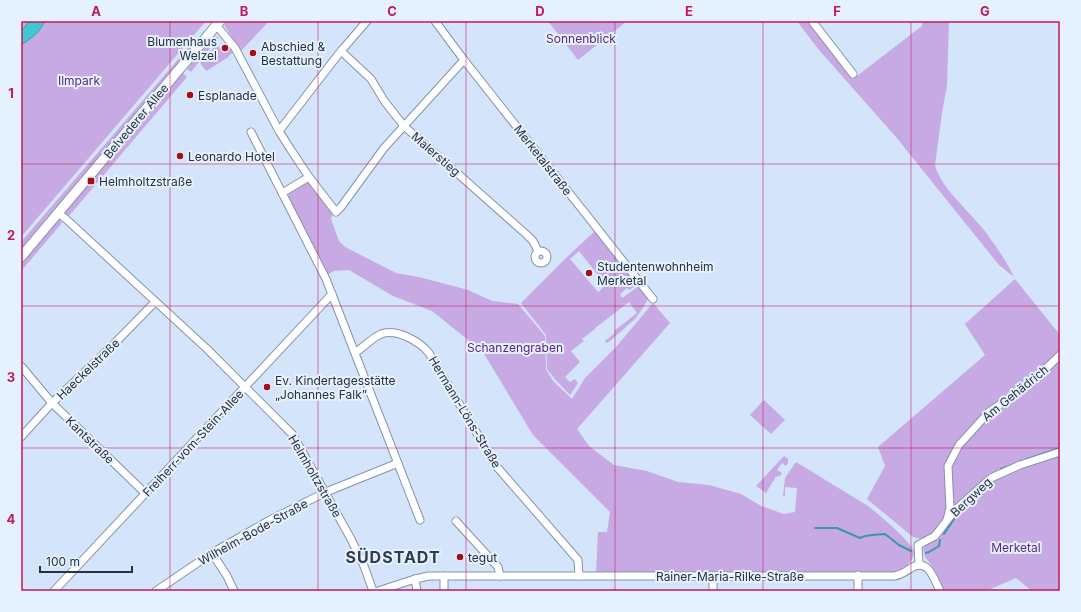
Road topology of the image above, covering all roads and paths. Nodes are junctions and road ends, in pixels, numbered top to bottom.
1 (367, 21) edge
2 (435, 21) edge
3 (812, 21) edge
4 (218, 23) edge
5 (341, 51) junction
6 (464, 60) junction
7 (853, 74) dead end
8 (404, 126) junction
9 (279, 131) junction
10 (251, 132) dead end
11 (309, 177) junction
12 (282, 193) junction
13 (58, 213) junction
14 (538, 252) dead end
15 (21, 257) edge
16 (332, 294) junction
17 (653, 299) dead end
18 (155, 302) junction
19 (356, 352) junction
20 (1060, 355) edge
21 (21, 366) edge
22 (246, 387) junction
23 (52, 403) junction
24 (21, 437) edge
25 (1060, 452) edge
26 (398, 463) junction
27 (326, 492) junction
28 (145, 493) junction
29 (420, 520) dead end
30 (947, 520) junction
31 (456, 521) dead end
32 (212, 553) junction
33 (919, 565) junction
34 (858, 575) junction
35 (444, 576) junction
36 (500, 576) junction
37 (579, 576) junction
38 (713, 576) junction
39 (415, 579) junction
40 (54, 591) edge
41 (156, 591) edge
42 (234, 591) edge
43 (373, 591) edge
44 (378, 591) edge
45 (417, 591) edge
46 (444, 591) edge
47 (713, 591) edge
48 (858, 591) edge
49 (940, 591) edge

1 - 5 street
2 - 6 street, Merketalstraße
3 - 7 street
4 - 9 street
4 - 13 street, Belvederer Allee
5 - 8 street, Malerstieg
5 - 9 street
6 - 8 street
6 - 17 street, Merketalstraße
8 - 11 street
8 - 14 street, Malerstieg
9 - 11 street
10 - 12 street
11 - 12 street
12 - 16 street
13 - 15 street, Belvederer Allee
13 - 18 street, Helmholtzstraße
16 - 19 street
16 - 22 street, Freiherr-vom-Stein-Allee
18 - 22 street, Helmholtzstraße
18 - 23 street, Haeckelstraße
19 - 26 street
19 - 37 street, Hermann-Löns-Straße
20 - 30 street, Am Gehädrich
21 - 23 street, Kantstraße
22 - 27 street, Helmholtzstraße
22 - 28 street, Freiherr-vom-Stein-Allee
23 - 24 street, Haeckelstraße
23 - 28 street, Kantstraße
25 - 30 street, Bergweg
26 - 27 street, Wilhelm-Bode-Straße
26 - 29 street
27 - 32 street, Wilhelm-Bode-Straße
27 - 43 street, Helmholtzstraße
28 - 40 street, Freiherr-vom-Stein-Allee
30 - 33 street, Bergweg
31 - 36 street
32 - 41 street, Wilhelm-Bode-Straße
32 - 42 street
33 - 34 street, Rainer-Maria-Rilke-Straße
33 - 49 street
34 - 38 street, Rainer-Maria-Rilke-Straße
34 - 48 street
35 - 36 street, Rainer-Maria-Rilke-Straße
35 - 39 street, Rainer-Maria-Rilke-Straße
35 - 46 street
36 - 37 street, Rainer-Maria-Rilke-Straße
37 - 38 street, Rainer-Maria-Rilke-Straße
38 - 47 street
39 - 44 street, Rainer-Maria-Rilke-Straße
39 - 45 street

